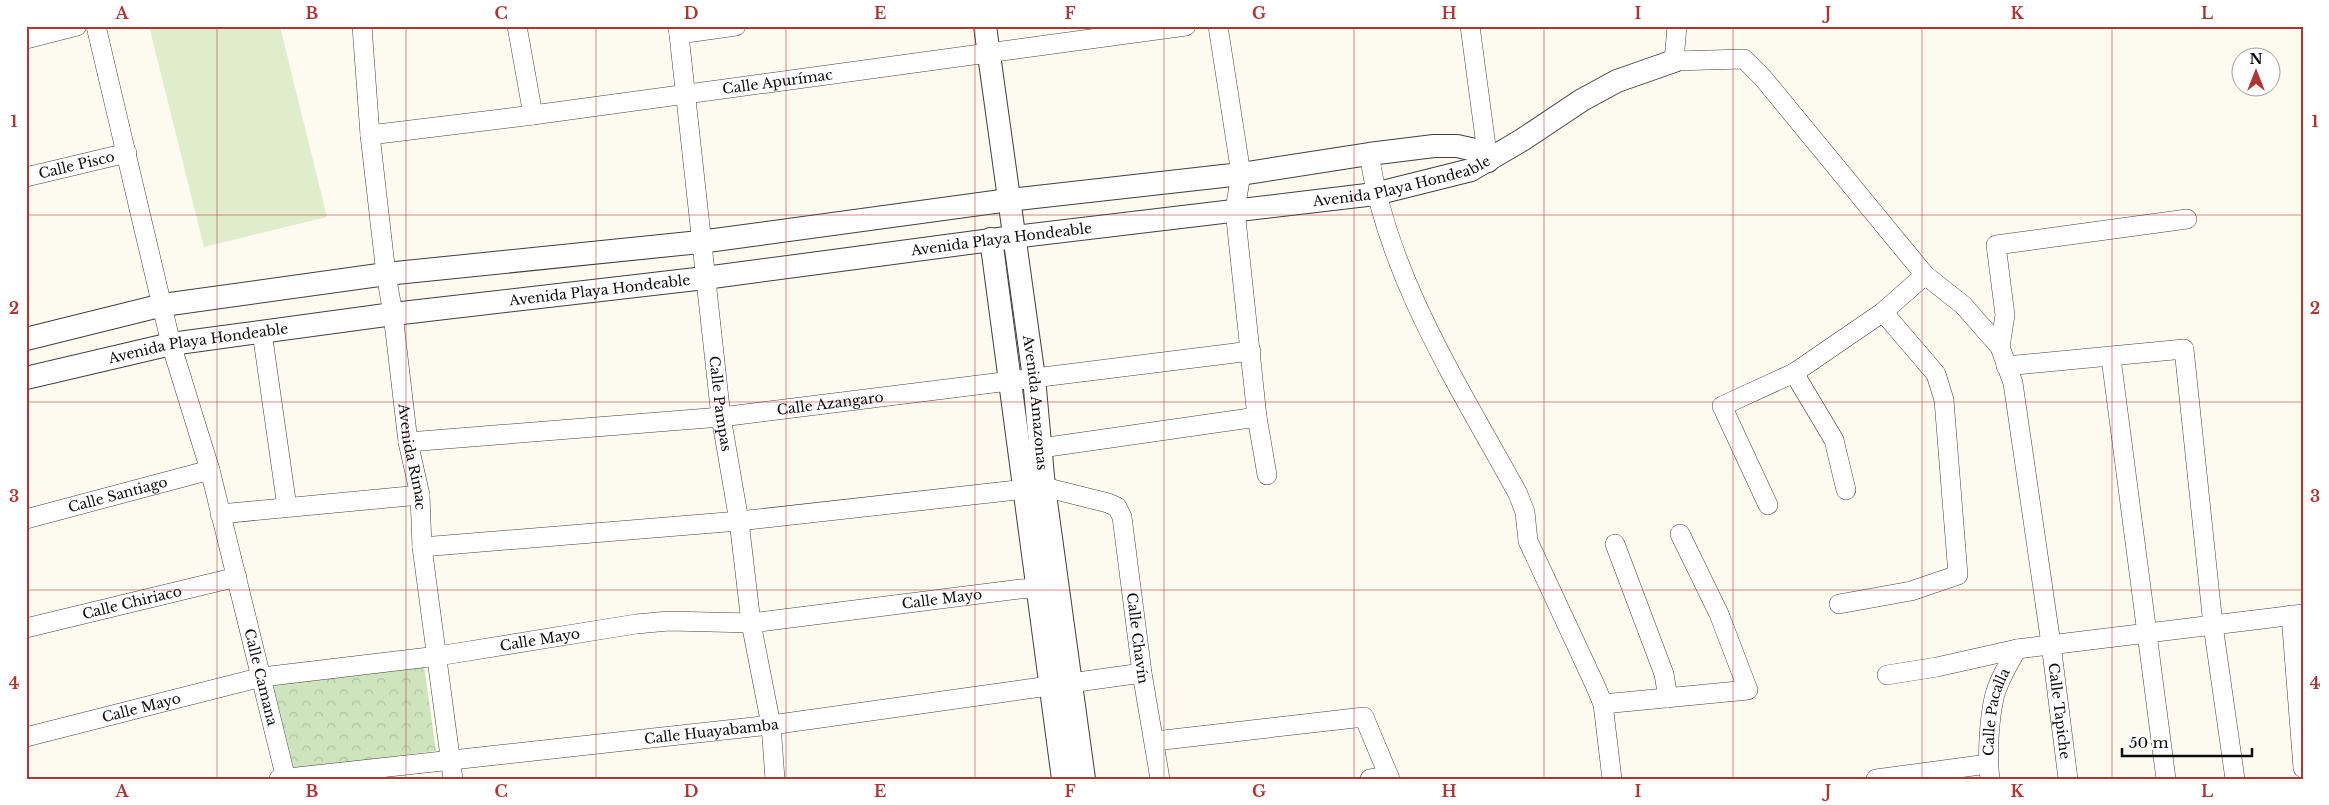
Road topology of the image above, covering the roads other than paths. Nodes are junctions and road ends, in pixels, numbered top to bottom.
1 (77, 26) edge
2 (96, 26) edge
3 (362, 26) edge
4 (517, 26) edge
5 (736, 26) edge
6 (985, 26) edge
7 (1186, 26) edge
8 (1218, 26) edge
9 (1470, 26) edge
10 (1677, 26) edge
11 (679, 30) edge
12 (26, 39) edge
13 (988, 53) junction
14 (1674, 61) junction
15 (686, 94) junction
16 (533, 115) junction
17 (370, 135) junction
18 (127, 153) junction
19 (1369, 154) junction
20 (1488, 161) junction
21 (1241, 174) junction
22 (26, 177) edge
23 (1375, 194) junction
24 (1009, 200) junction
25 (1235, 210) junction
26 (2187, 219) dead end
27 (1014, 236) junction
28 (991, 240) junction
29 (700, 242) junction
30 (386, 274) junction
31 (1925, 275) junction
32 (705, 278) junction
33 (163, 305) junction
34 (1883, 312) junction
35 (393, 314) junction
36 (262, 332) junction
37 (26, 339) edge
38 (171, 344) junction
39 (2000, 347) junction
40 (1251, 351) junction
41 (2111, 358) junction
42 (2006, 366) junction
43 (1794, 373) junction
44 (26, 378) edge
45 (1034, 378) junction
46 (1009, 380) junction
47 (722, 417) junction
48 (1257, 417) junction
49 (408, 442) junction
50 (1041, 448) junction
51 (210, 470) junction
52 (1267, 475) dead end
53 (1034, 488) junction
54 (1846, 490) dead end
55 (420, 495) junction
56 (1768, 505) dead end
57 (287, 508) junction
58 (220, 514) junction
59 (26, 519) edge
60 (739, 521) junction
61 (1680, 534) dead end
62 (1615, 544) dead end
63 (422, 547) junction
64 (237, 577) junction
65 (1048, 588) junction
66 (1839, 604) dead end
67 (2297, 614) edge
68 (751, 623) junction
69 (2213, 625) junction
70 (26, 628) edge
71 (2148, 632) junction
72 (2051, 644) junction
73 (2017, 649) junction
74 (438, 656) junction
75 (1142, 673) junction
76 (1887, 675) dead end
77 (262, 677) junction
78 (1061, 683) junction
79 (1668, 698) junction
80 (1603, 704) junction
81 (771, 725) junction
82 (26, 737) edge
83 (1155, 741) junction
84 (2303, 768) edge
85 (452, 770) edge
86 (1989, 772) edge
87 (1389, 777) edge
88 (284, 778) edge
89 (775, 779) edge
90 (1063, 779) edge
91 (1084, 779) edge
92 (1160, 779) edge
93 (1370, 779) edge
94 (1612, 779) edge
95 (1876, 779) edge
96 (2068, 779) edge
97 (2166, 779) edge
98 (2235, 779) edge

1 - 12 street
2 - 18 street, Calle Camana
3 - 17 street, Avenida Rimac
4 - 16 street
5 - 11 street
6 - 13 street, Avenida Amazonas
7 - 13 street, Calle Apurímac
8 - 21 street
9 - 20 street
10 - 14 street
11 - 15 street, Calle Pampas
13 - 15 street, Calle Apurímac
13 - 24 street, Avenida Amazonas
14 - 20 street
14 - 31 street
15 - 16 street, Calle Apurímac
15 - 29 street, Calle Pampas
16 - 17 street, Calle Apurímac
17 - 30 street, Avenida Rimac
18 - 22 street, Calle Pisco
18 - 33 street, Calle Camana
19 - 20 street, Avenida Playa Hondeable
19 - 21 street, Avenida Playa Hondeable
19 - 23 street
20 - 23 street, Avenida Playa Hondeable
21 - 24 street, Avenida Playa Hondeable
21 - 25 street
23 - 25 street, Avenida Playa Hondeable
23 - 80 street
24 - 27 street, Avenida Amazonas
24 - 29 street, Avenida Playa Hondeable
25 - 27 street, Avenida Playa Hondeable
25 - 40 street
26 - 39 street
27 - 28 street, Avenida Playa Hondeable
27 - 45 street, Avenida Amazonas
28 - 32 street, Avenida Playa Hondeable
28 - 46 street, Avenida Amazonas
29 - 30 street, Avenida Playa Hondeable
29 - 32 street, Calle Pampas
30 - 33 street, Avenida Playa Hondeable
30 - 35 street, Avenida Rimac
31 - 34 street
31 - 39 street
32 - 35 street, Avenida Playa Hondeable
32 - 47 street, Calle Pampas
33 - 37 street, Avenida Playa Hondeable
33 - 38 street, Calle Camana
34 - 43 street
34 - 66 street
35 - 36 street, Avenida Playa Hondeable
35 - 49 street, Avenida Rimac
36 - 38 street, Avenida Playa Hondeable
36 - 57 street
38 - 44 street, Avenida Playa Hondeable
38 - 51 street, Calle Camana
39 - 42 street, Calle Tapiche
40 - 45 street, Calle Azangaro
40 - 48 street
41 - 42 street
41 - 69 street
41 - 71 street
42 - 72 street, Calle Tapiche
43 - 54 street
43 - 56 street
45 - 46 street, Calle Azangaro
45 - 50 street, Avenida Amazonas
46 - 47 street, Calle Azangaro
46 - 53 street, Avenida Amazonas
47 - 49 street, Calle Azangaro
47 - 60 street, Calle Pampas
48 - 50 street
48 - 52 street
49 - 55 street, Avenida Rimac
50 - 53 street, Avenida Amazonas
51 - 58 street, Calle Camana
51 - 59 street, Calle Santiago
53 - 60 street
53 - 65 street, Avenida Amazonas
53 - 75 street, Calle Chavín
55 - 57 street
55 - 63 street, Avenida Rimac
57 - 58 street
58 - 64 street, Calle Camana
60 - 63 street
60 - 68 street, Calle Pampas
61 - 79 street
62 - 79 street
63 - 74 street, Avenida Rimac
64 - 70 street, Calle Chiriaco
64 - 77 street, Calle Camana
65 - 68 street, Calle Mayo
65 - 78 street, Avenida Amazonas
67 - 69 street
67 - 84 street
68 - 74 street, Calle Mayo
68 - 81 street, Calle Pampas
69 - 71 street
69 - 98 street
71 - 72 street
71 - 97 street
72 - 73 street
72 - 96 street, Calle Tapiche
73 - 76 street
73 - 86 street, Calle Pacalla
74 - 77 street, Calle Mayo
74 - 85 street, Avenida Rimac
75 - 78 street, Calle Huayabamba
75 - 83 street, Calle Chavín
77 - 82 street, Calle Mayo
77 - 88 street, Calle Camana
78 - 81 street, Calle Huayabamba
78 - 90 street, Avenida Amazonas
78 - 91 street, Avenida Amazonas
79 - 80 street
80 - 94 street
81 - 85 street, Calle Huayabamba
81 - 89 street, Calle Pampas
83 - 87 street
83 - 92 street, Calle Chavín
85 - 88 street, Calle Huayabamba
86 - 95 street
87 - 93 street

